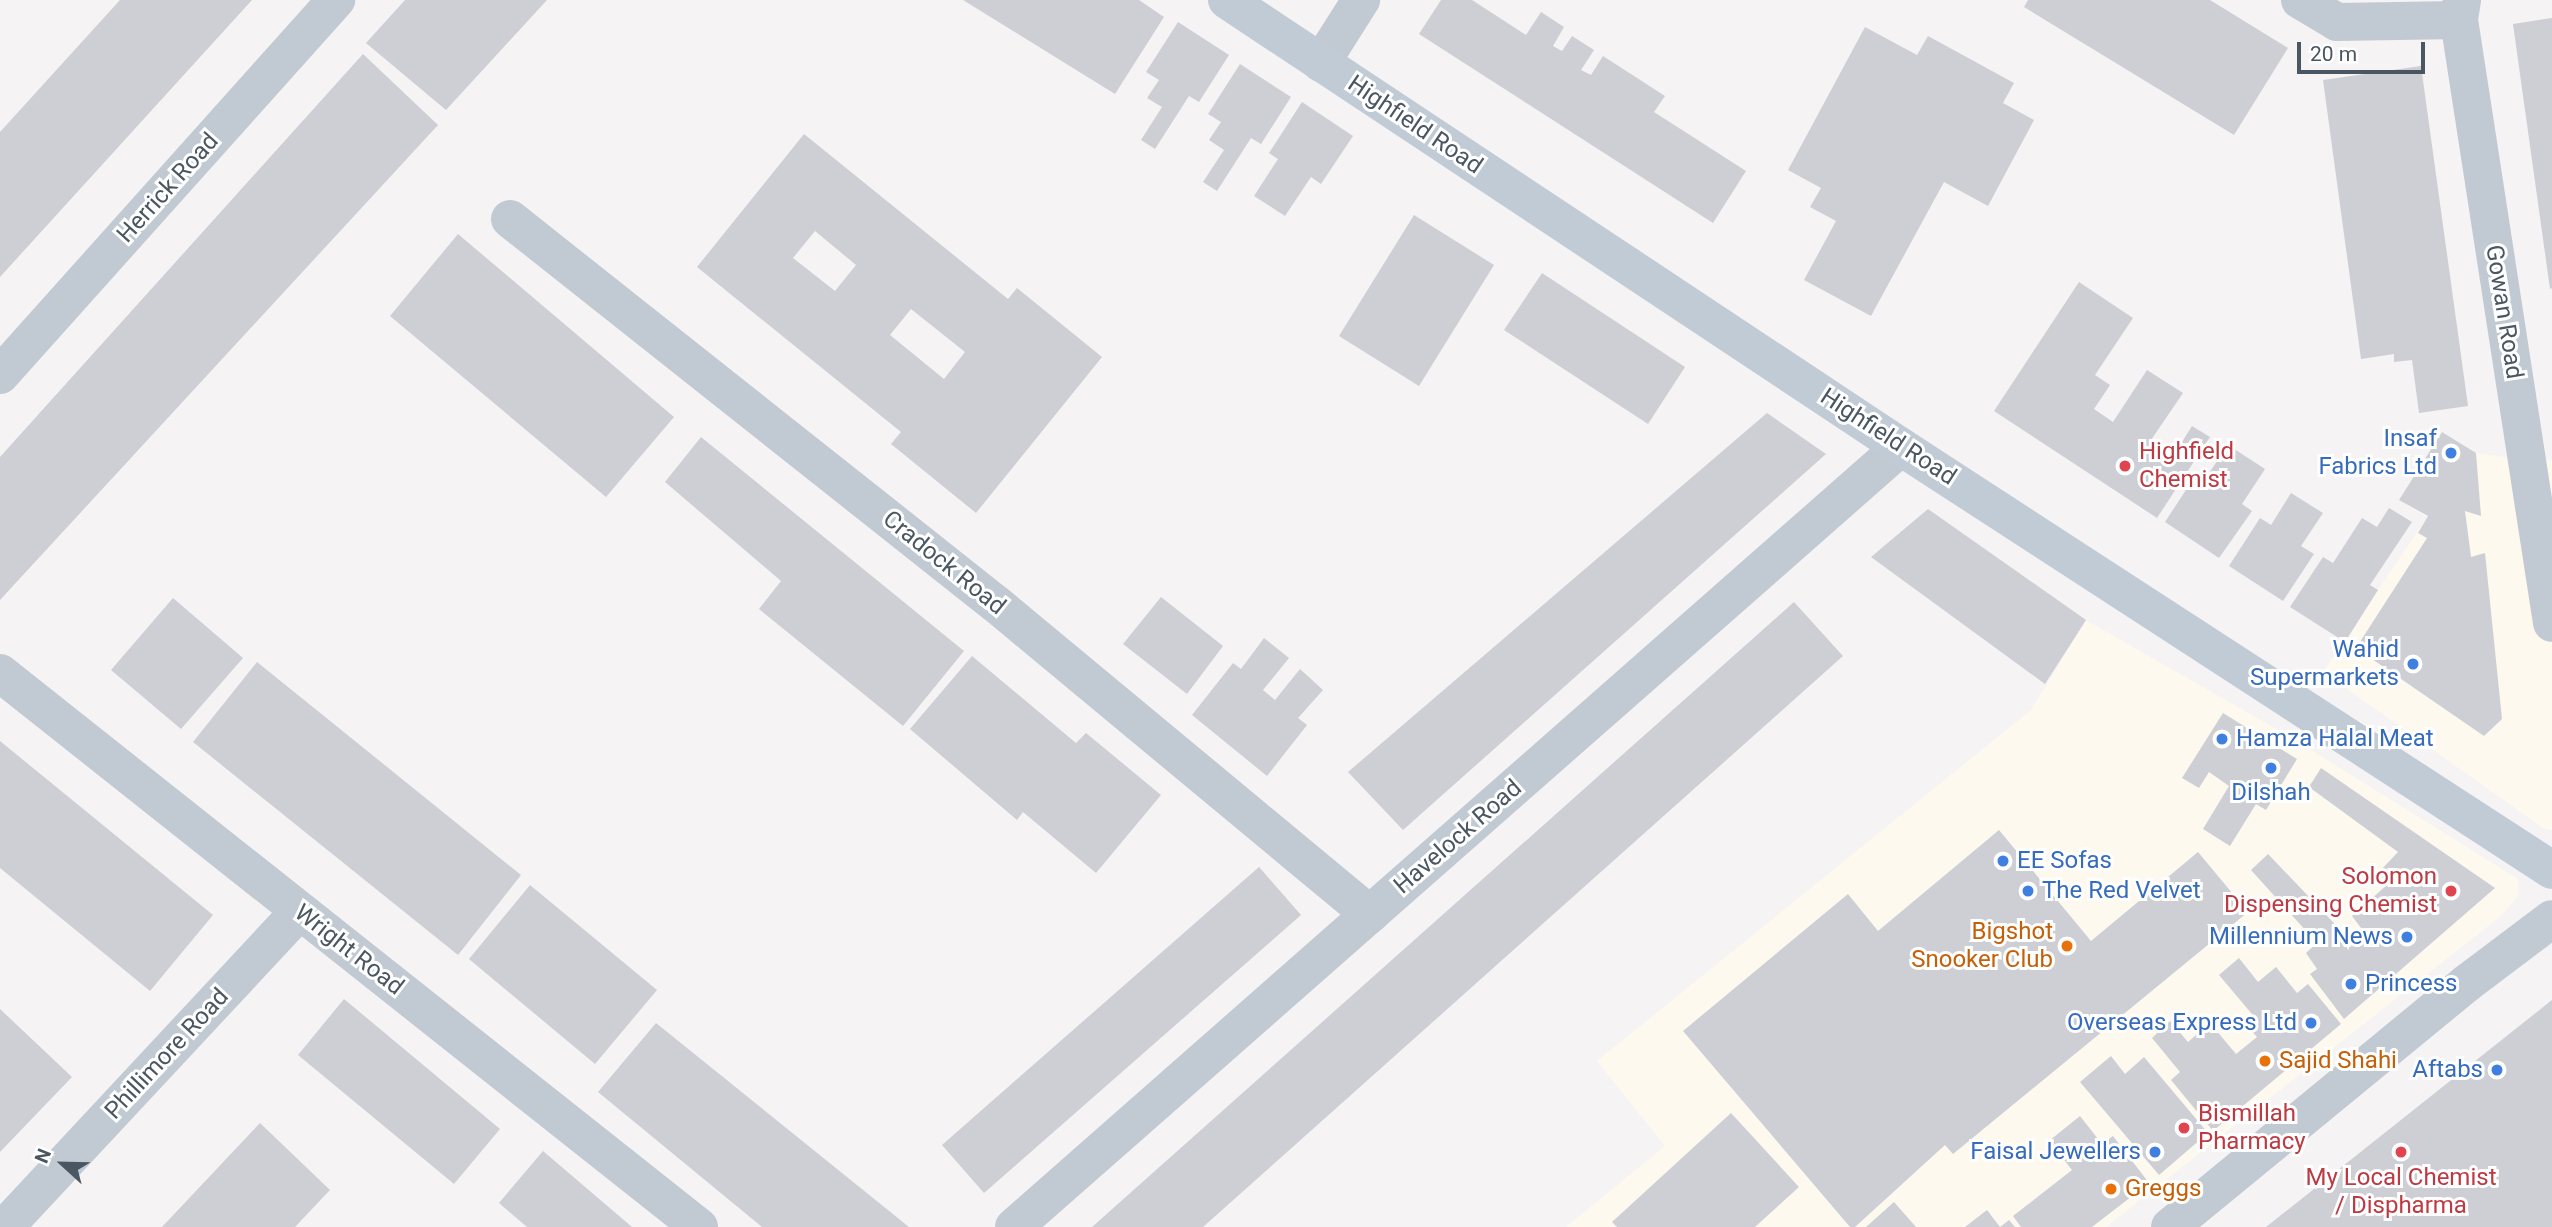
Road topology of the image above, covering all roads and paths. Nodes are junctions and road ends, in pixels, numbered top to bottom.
1 (336, 0) edge
2 (1227, 0) edge
3 (1361, 0) edge
4 (2300, 0) edge
5 (2460, 10) edge
6 (1321, 63) junction
7 (510, 219) dead end
8 (0, 375) edge
9 (1901, 447) junction
10 (2552, 623) edge
11 (0, 673) edge
12 (2552, 870) edge
13 (300, 911) junction
14 (1370, 914) junction
15 (2552, 919) edge
16 (5, 1227) edge
17 (699, 1227) edge
18 (1014, 1227) edge
19 (2170, 1227) edge

1 - 8 street, Herrick Road
2 - 6 main road, Highfield Road
3 - 6 street
4 - 5 street
5 - 10 street, Gowan Road
6 - 9 main road, Highfield Road
7 - 14 street, Cradock Road
9 - 12 main road, Highfield Road
9 - 14 street, Havelock Road
11 - 13 street, Wright Road
13 - 16 street, Phillimore Road
13 - 17 street, Wright Road
14 - 18 street, Havelock Road
15 - 19 street

